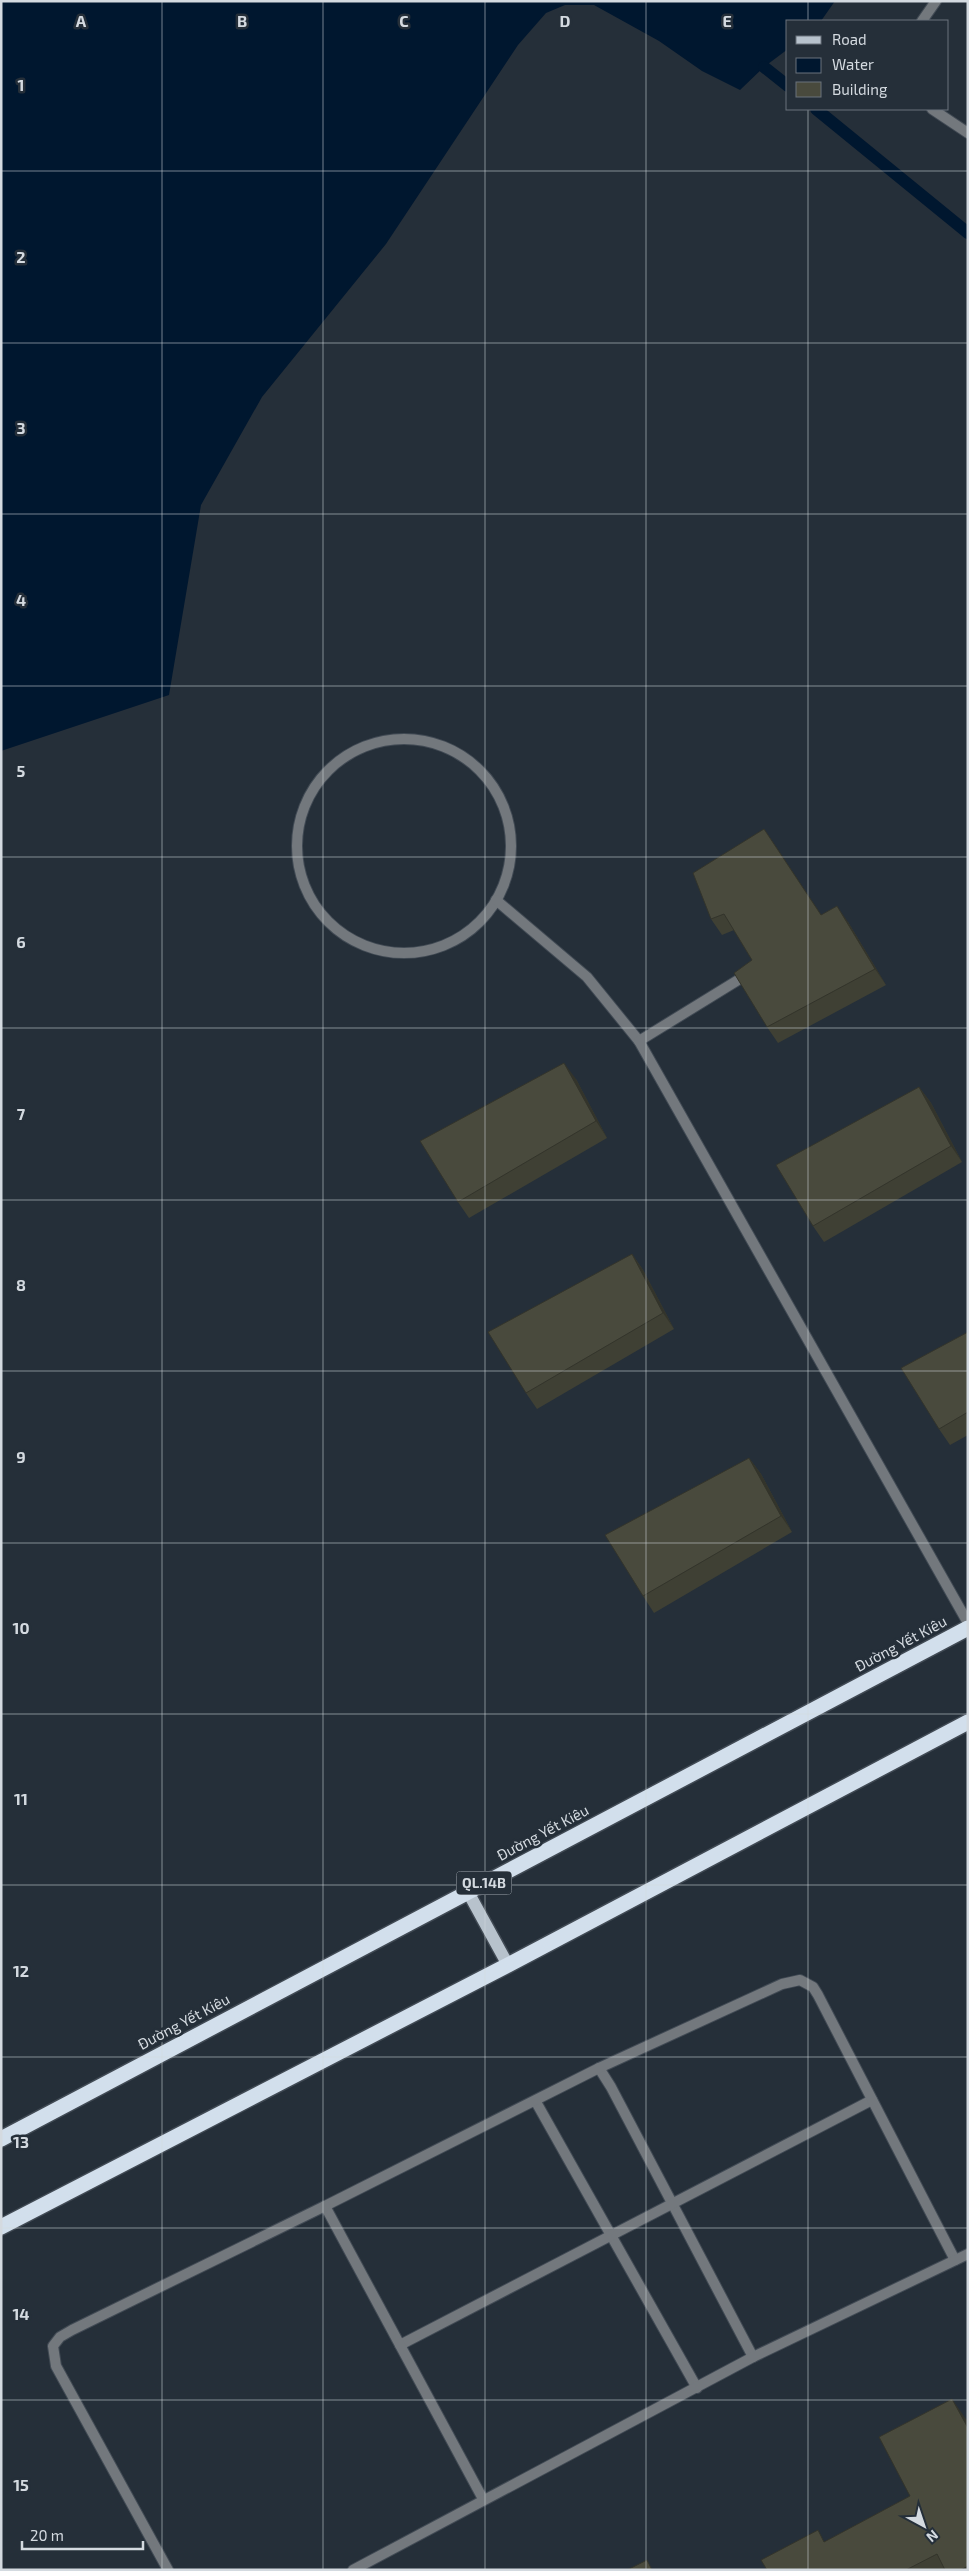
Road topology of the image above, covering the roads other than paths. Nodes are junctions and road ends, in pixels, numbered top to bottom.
1 (936, 1) edge
2 (923, 20) edge
3 (934, 110) edge
4 (968, 133) edge
5 (496, 900) junction
6 (744, 977) edge
7 (639, 1041) junction
8 (968, 1623) edge
9 (968, 1628) edge
10 (968, 1722) edge
11 (468, 1892) junction
12 (508, 1965) junction
13 (599, 2068) junction
14 (872, 2100) junction
15 (536, 2102) junction
16 (1, 2139) edge
17 (673, 2204) junction
18 (325, 2206) junction
19 (1, 2227) edge
20 (612, 2236) junction
21 (968, 2254) edge
22 (956, 2260) junction
23 (400, 2345) junction
24 (753, 2357) junction
25 (697, 2388) junction
26 (483, 2499) junction
27 (168, 2570) edge
28 (352, 2570) edge

1 - 2 lane
3 - 4 lane
5 - 5 lane
5 - 7 lane
6 - 7 lane
7 - 8 lane
9 - 11 highway, Đường Yết Kiêu / QL.14B
10 - 12 highway
11 - 12 main road
11 - 16 highway, Đường Yết Kiêu / QL.14B
12 - 19 highway
13 - 14 lane
13 - 15 lane
13 - 17 lane
14 - 17 lane
14 - 22 lane
15 - 18 lane
15 - 20 lane
17 - 20 lane
17 - 24 lane
18 - 23 lane
18 - 27 lane
20 - 23 lane
20 - 25 lane
21 - 22 lane
22 - 24 lane
23 - 26 lane
24 - 25 lane
25 - 26 lane
26 - 28 lane

